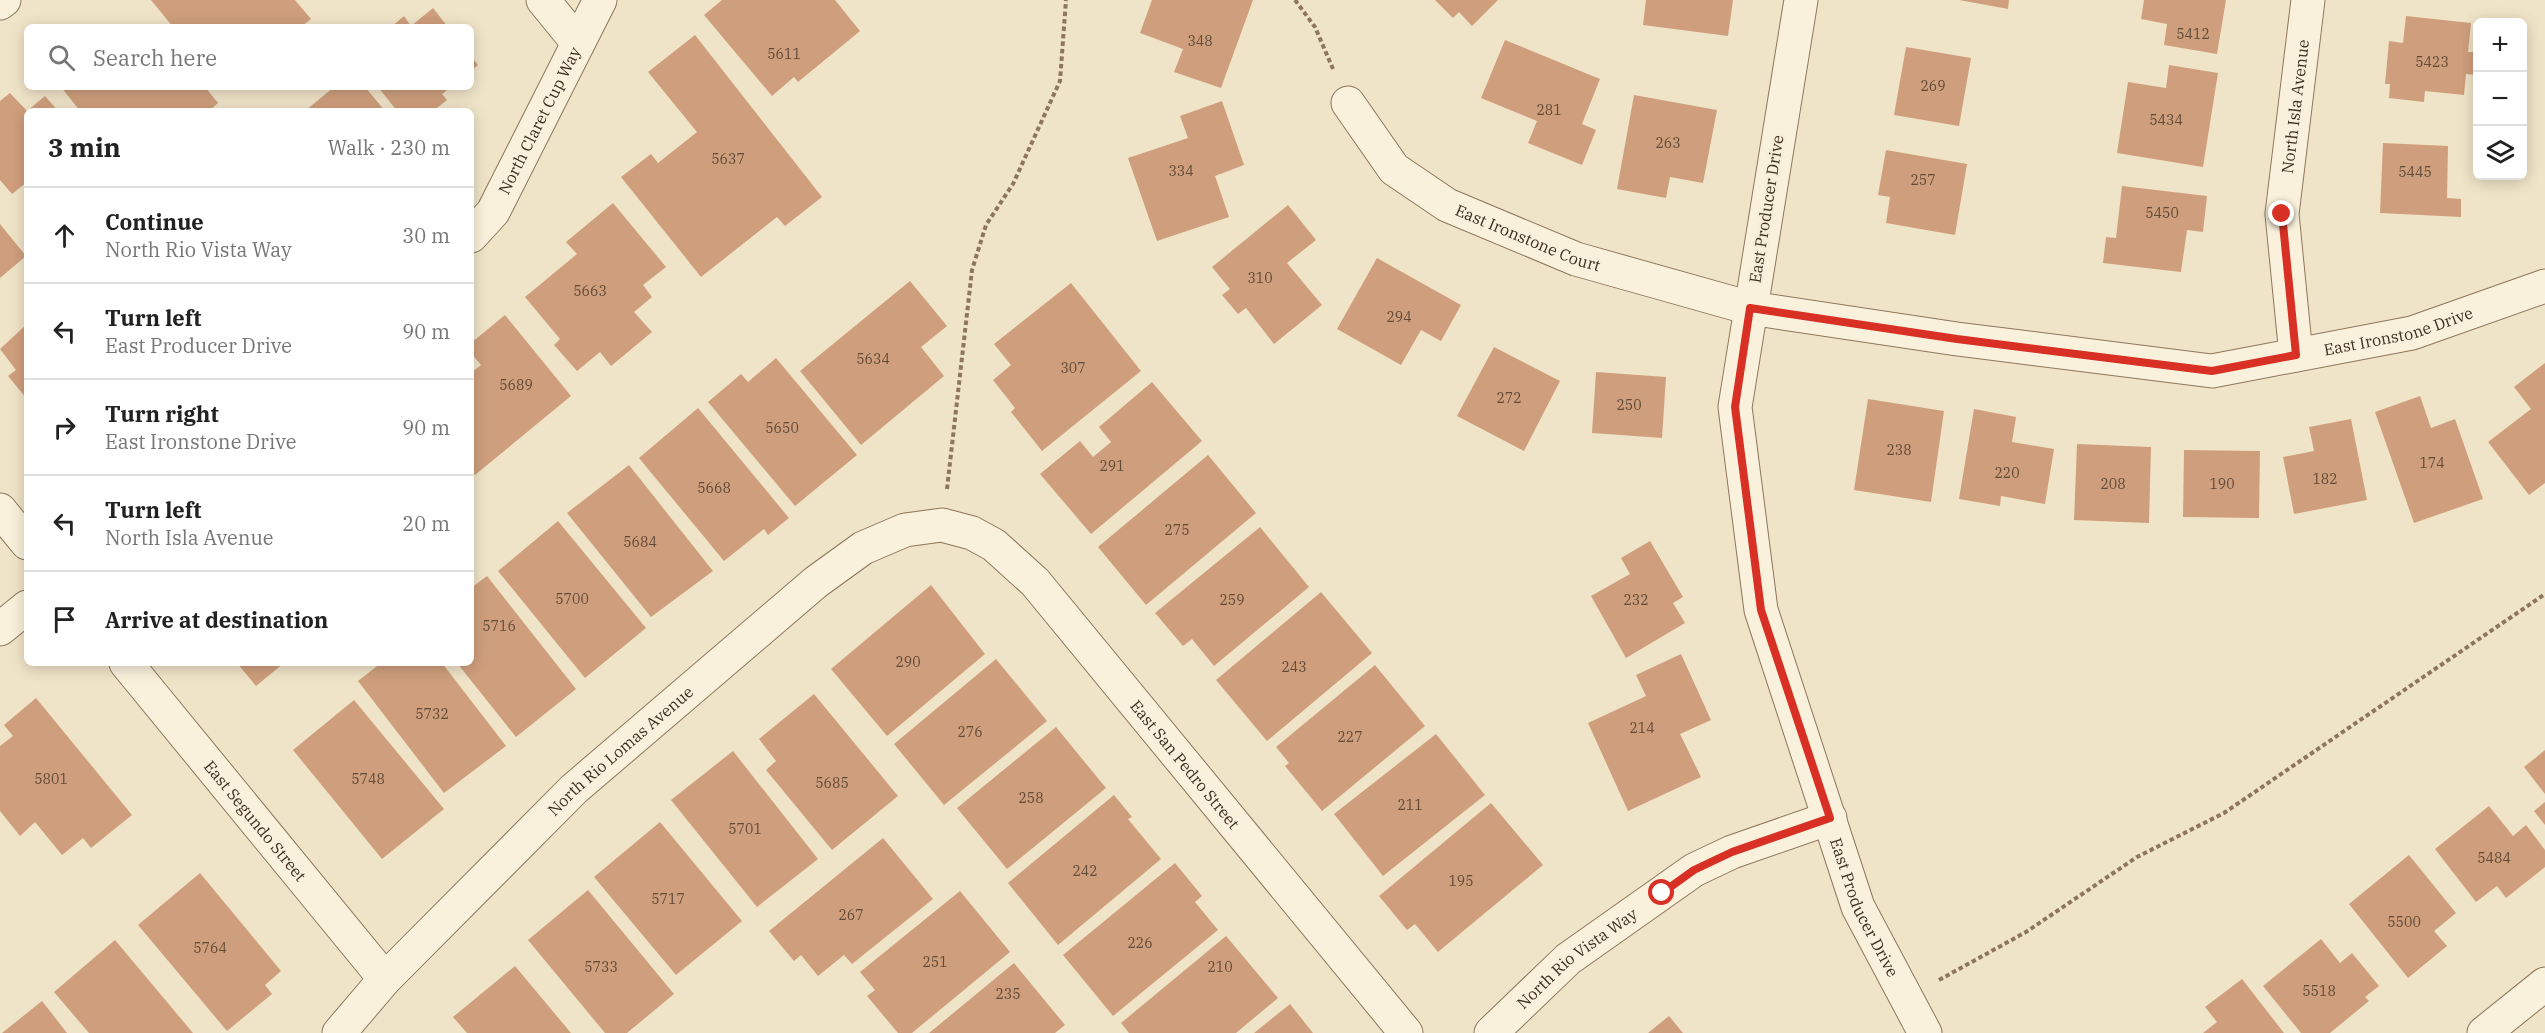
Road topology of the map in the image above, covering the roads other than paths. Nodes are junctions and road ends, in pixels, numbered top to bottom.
1 (543, 0) edge
2 (600, 0) edge
3 (1801, 0) edge
4 (2308, 0) edge
5 (578, 42) junction
6 (1348, 103) road end
7 (474, 233) edge
8 (2545, 286) edge
9 (1750, 308) junction
10 (2296, 355) junction
11 (0, 510) edge
12 (942, 525) joint
13 (24, 539) edge
14 (24, 609) edge
15 (0, 629) edge
16 (128, 666) edge
17 (1830, 818) junction
18 (385, 979) junction
19 (2545, 984) edge
20 (339, 1033) edge
21 (1406, 1033) edge
22 (1491, 1033) edge
23 (1925, 1033) edge
24 (2484, 1033) edge

1 - 5 street
2 - 5 street, North Claret Cup Way
3 - 9 street, East Producer Drive
4 - 10 street, North Isla Avenue
5 - 7 street, North Claret Cup Way
6 - 9 street, East Ironstone Court
8 - 10 street, East Ironstone Drive
9 - 10 street, East Ironstone Drive
9 - 17 street, East Producer Drive
11 - 13 street
12 - 18 street, North Rio Lomas Avenue
12 - 21 street, East San Pedro Street
14 - 15 street
16 - 18 street, East Segundo Street
17 - 22 street, North Rio Vista Way
17 - 23 street, East Producer Drive
18 - 20 street, North Rio Lomas Avenue
19 - 24 street

